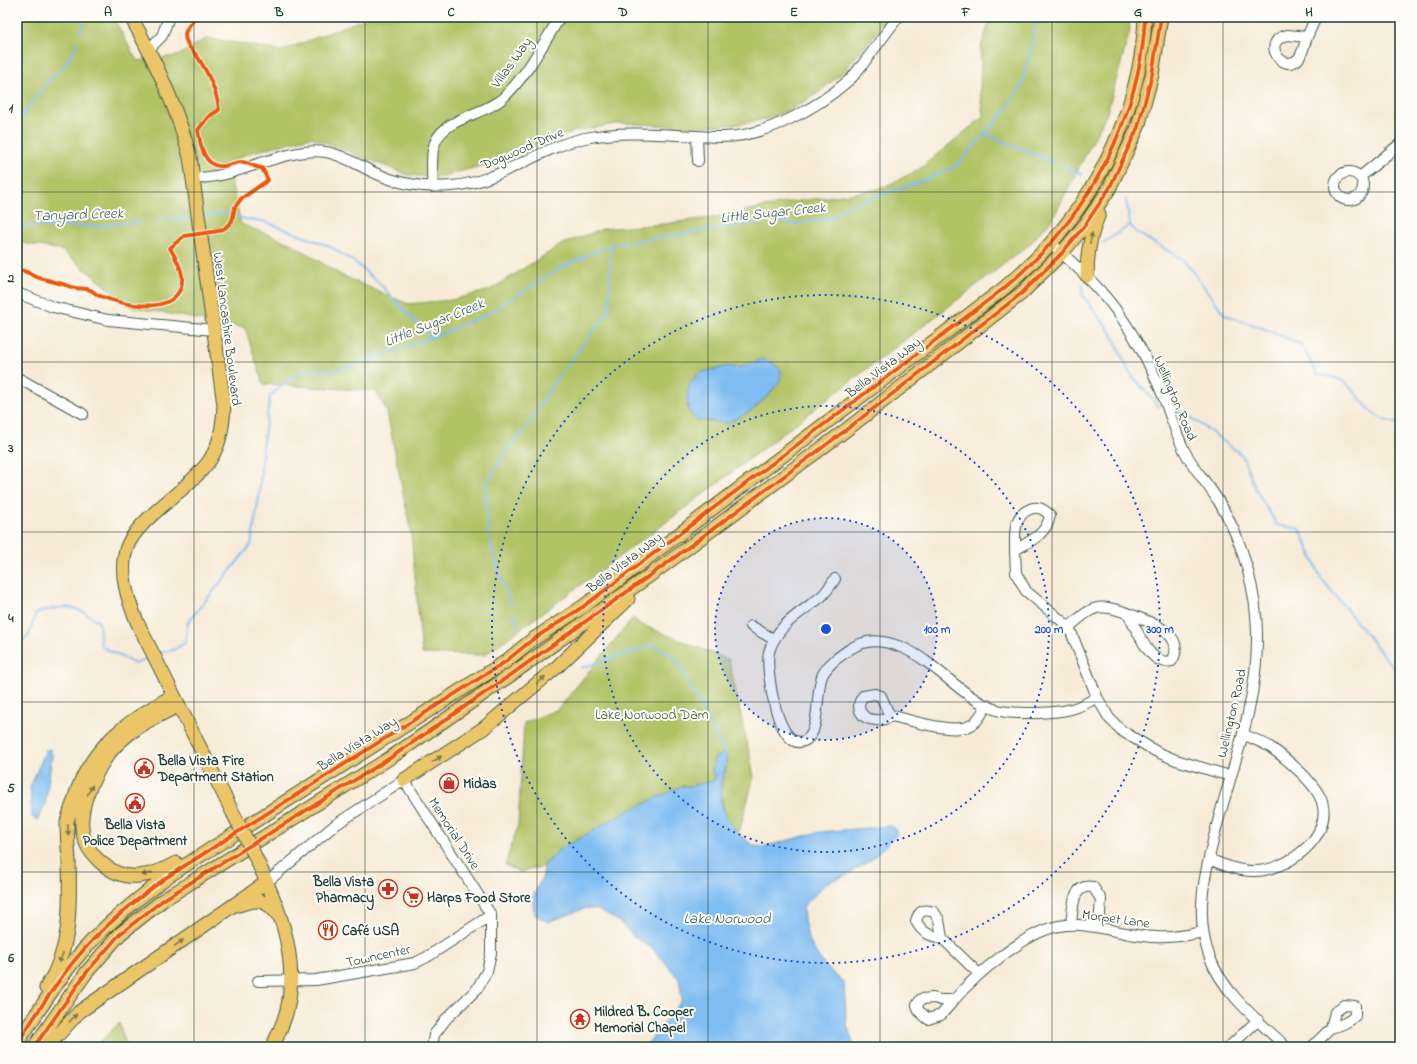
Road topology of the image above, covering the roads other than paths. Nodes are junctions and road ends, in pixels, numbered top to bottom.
1 (131, 17) edge
2 (169, 17) edge
3 (560, 17) edge
4 (898, 17) edge
5 (1144, 17) edge
6 (1161, 17) edge
7 (1316, 17) edge
8 (1307, 36) dead end
9 (149, 49) junction
10 (697, 136) junction
11 (1400, 144) edge
12 (698, 161) dead end
13 (1360, 177) dead end
14 (195, 184) junction
15 (432, 187) junction
16 (1109, 189) junction
17 (1051, 243) junction
18 (1062, 253) junction
19 (1087, 276) junction
20 (17, 293) edge
21 (214, 330) junction
22 (17, 377) edge
23 (17, 388) edge
24 (83, 414) dead end
25 (1015, 550) dead end
26 (663, 566) junction
27 (835, 579) dead end
28 (1127, 613) junction
29 (751, 626) dead end
30 (1069, 627) junction
31 (773, 639) junction
32 (1097, 697) junction
33 (176, 701) junction
34 (987, 705) junction
35 (892, 716) dead end
36 (1243, 734) junction
37 (1230, 776) junction
38 (404, 780) junction
39 (280, 804) junction
40 (1209, 860) junction
41 (267, 882) junction
42 (229, 908) junction
43 (491, 915) junction
44 (282, 920) junction
45 (1071, 925) junction
46 (1099, 928) junction
47 (1203, 932) junction
48 (942, 938) dead end
49 (979, 974) junction
50 (290, 979) junction
51 (258, 981) dead end
52 (954, 1000) dead end
53 (1258, 1020) junction
54 (1332, 1028) dead end
55 (17, 1034) edge
56 (17, 1044) edge
57 (34, 1047) edge
58 (47, 1047) edge
59 (272, 1047) edge
60 (432, 1047) edge
61 (1229, 1047) edge
62 (1286, 1047) edge
63 (1312, 1047) edge

1 - 9 main road, West Lancashire Boulevard
2 - 9 street
3 - 15 street, Villas Way
4 - 10 street, Dogwood Drive
5 - 17 main road, Bella Vista Way
6 - 16 main road, Bella Vista Way
7 - 8 street
9 - 14 main road, West Lancashire Boulevard
10 - 12 street
10 - 15 street, Dogwood Drive
11 - 13 street
14 - 15 street, Dogwood Drive
14 - 21 main road, West Lancashire Boulevard
16 - 18 main road, Bella Vista Way
19 -> 16 main road
17 - 18 street, Wellington Road
17 - 39 main road, Bella Vista Way
18 - 19 street, Wellington Road
18 - 26 main road, Bella Vista Way
19 - 36 street, Wellington Road
20 - 21 street
21 - 33 main road, West Lancashire Boulevard
22 - 23 street
22 - 24 street
25 - 30 street
38 -> 26 main road
26 - 57 main road, Bella Vista Way
27 - 31 street
28 - 28 street
28 - 30 street
29 - 31 street
30 - 32 street
31 - 34 street
32 - 34 street
32 - 37 street
39 -> 33 main road
33 - 41 main road, West Lancashire Boulevard, bridge
33 -> 55 main road
34 - 35 street
36 - 37 street, Wellington Road
36 - 40 street
37 - 40 street, Wellington Road
38 - 41 street
38 - 43 street, Memorial Drive
39 - 56 main road, Bella Vista Way
40 - 47 street, Wellington Road
41 - 42 main road
41 - 44 main road, West Lancashire Boulevard
42 - 44 main road
58 -> 42 main road
43 - 50 street, Towncenter
43 - 60 street
44 - 50 main road, West Lancashire Boulevard
45 - 46 street, Morpet Lane
45 - 46 street
45 - 49 street, Morpet Lane
46 - 47 street, Morpet Lane
47 - 53 street, Wellington Road
48 - 49 street
49 - 52 street, Morpet Lane
50 - 51 street, Towncenter
50 - 59 main road, West Lancashire Boulevard
53 - 61 street
53 - 62 street, Wellington Road
54 - 63 street

